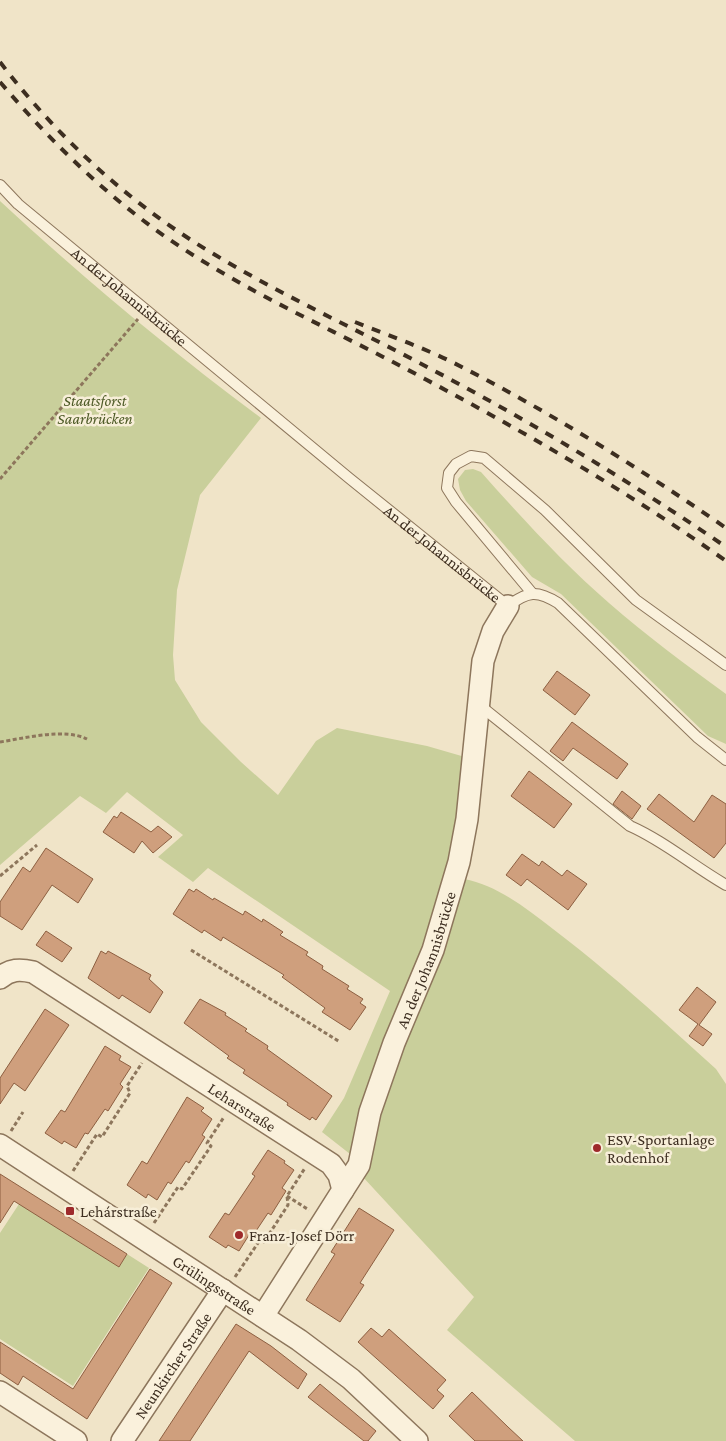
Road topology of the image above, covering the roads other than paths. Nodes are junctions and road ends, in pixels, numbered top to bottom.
1 (0, 184) edge
2 (532, 593) junction
3 (508, 606) junction
4 (726, 665) edge
5 (478, 704) junction
6 (726, 760) edge
7 (726, 885) edge
8 (0, 978) edge
9 (0, 1145) edge
10 (343, 1190) junction
11 (223, 1290) junction
12 (263, 1316) junction
13 (0, 1392) edge
14 (76, 1441) edge
15 (122, 1441) edge
16 (417, 1441) edge

1 - 3 lane, An der Johannisbrücke
2 - 3 lane
2 - 4 lane
2 - 6 lane
3 - 5 street, An der Johannisbrücke
5 - 7 lane
5 - 10 street, An der Johannisbrücke
8 - 10 street, Leharstraße
9 - 11 street, Grülingsstraße
10 - 12 street
11 - 12 street, Grülingsstraße
11 - 15 street, Neunkircher Straße
12 - 16 street, Grülingsstraße
13 - 14 street

